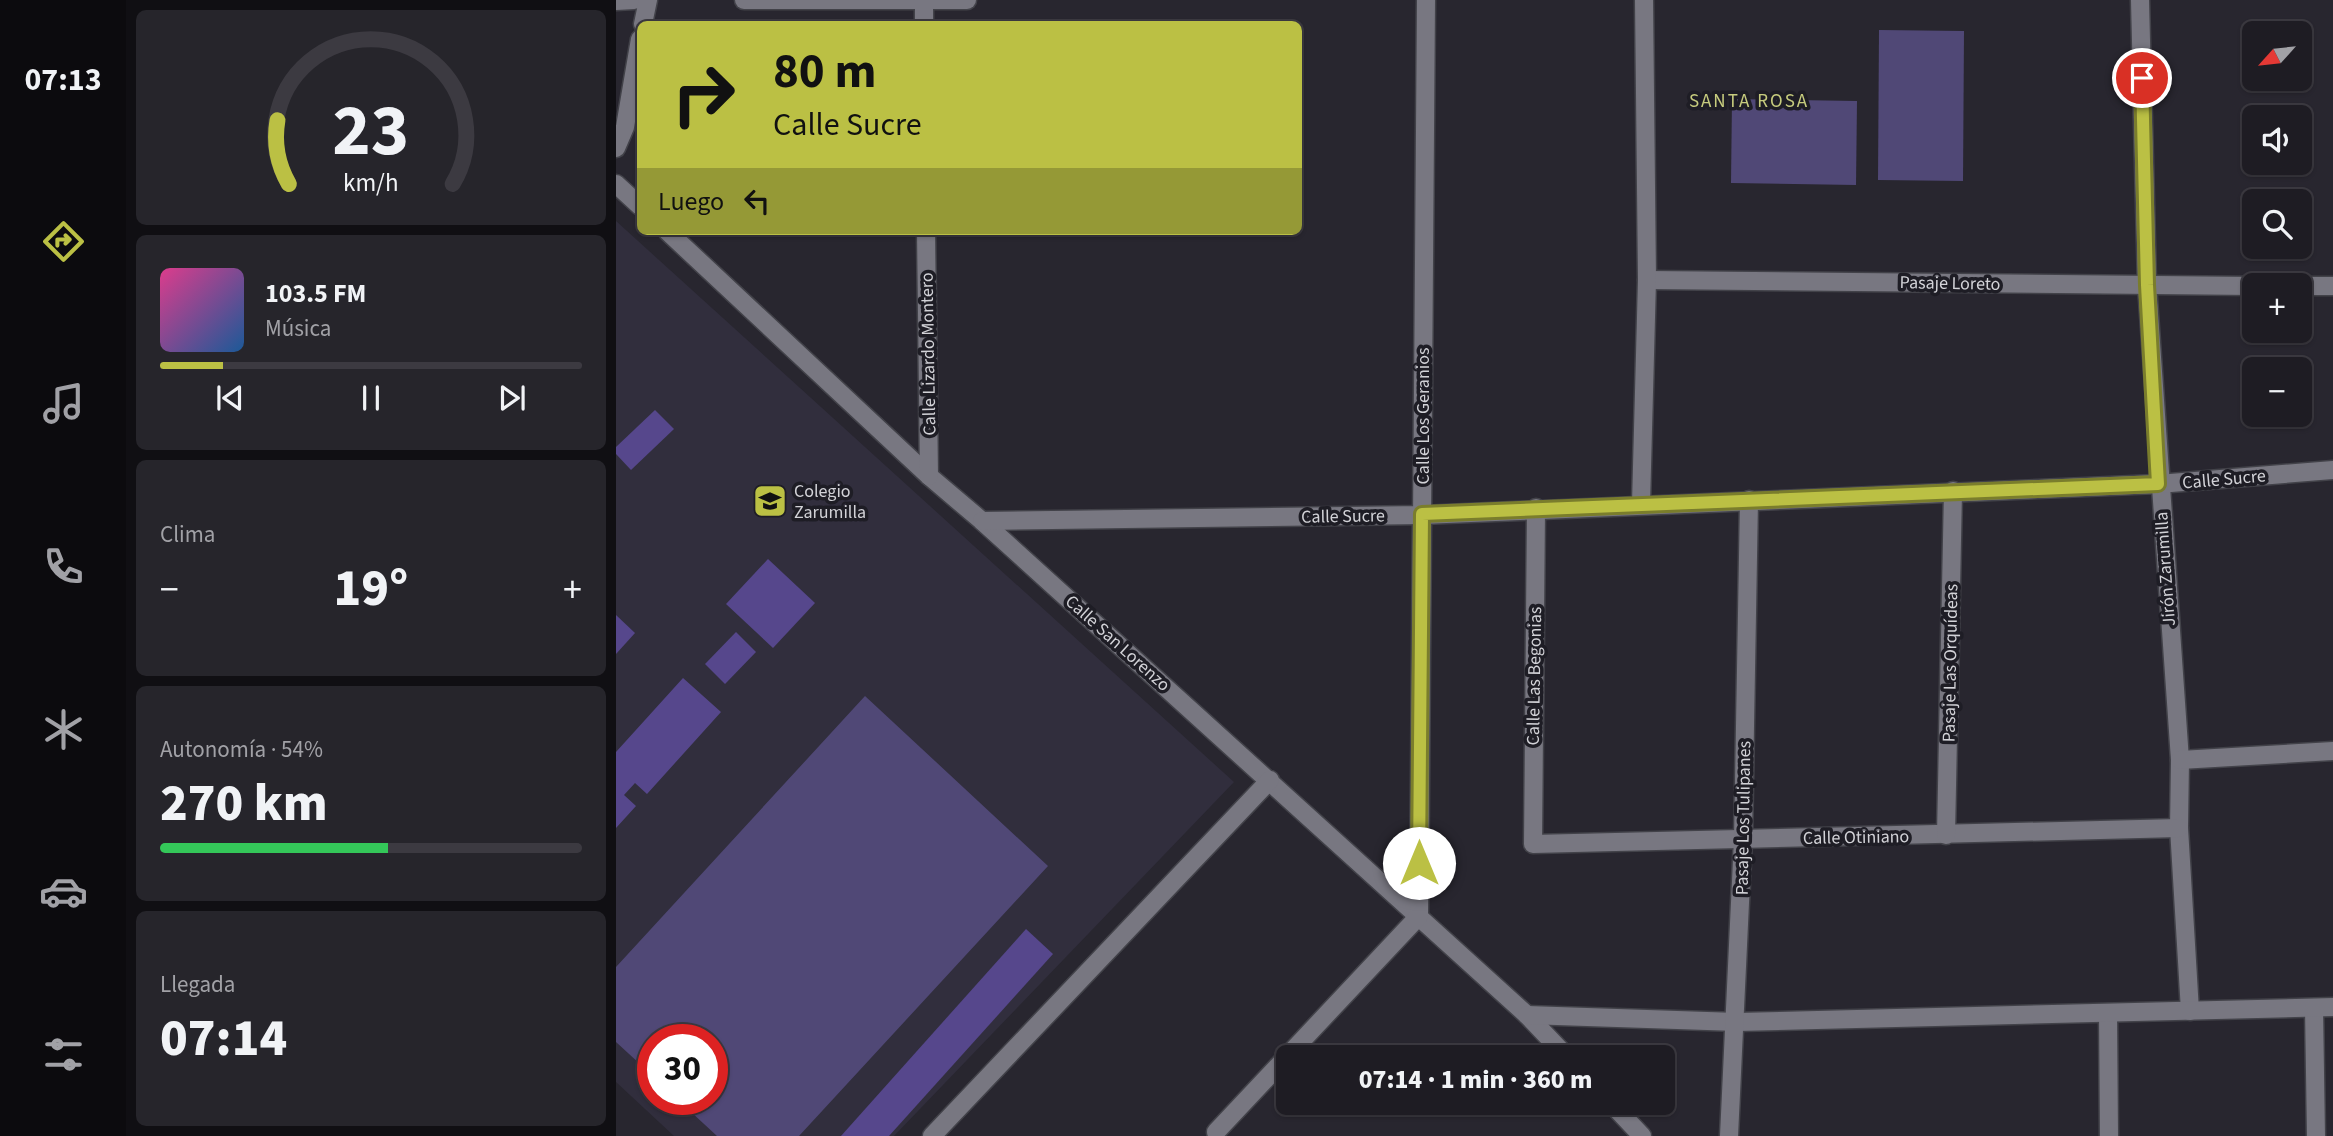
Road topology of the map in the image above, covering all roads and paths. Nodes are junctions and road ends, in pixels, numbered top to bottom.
1 (634, 0) edge
2 (648, 0) edge
3 (744, 0) edge
4 (924, 0) edge
5 (967, 0) edge
6 (1426, 0) edge
7 (1644, 0) edge
8 (2140, 0) edge
9 (616, 1) edge
10 (644, 21) edge
11 (924, 21) edge
12 (637, 57) edge
13 (616, 148) edge
14 (616, 184) edge
15 (637, 203) edge
16 (671, 235) edge
17 (926, 235) edge
18 (1647, 280) junction
19 (2147, 285) junction
20 (2242, 286) edge
21 (2312, 286) edge
22 (2333, 286) edge
23 (2333, 470) edge
24 (929, 476) junction
25 (2158, 484) junction
26 (1953, 491) junction
27 (1749, 500) junction
28 (1641, 504) junction
29 (1536, 508) junction
30 (1422, 514) junction
31 (982, 521) junction
32 (2333, 751) edge
33 (2180, 760) junction
34 (1270, 780) junction
35 (2179, 828) junction
36 (1946, 835) junction
37 (1743, 839) junction
38 (1532, 844) joint
39 (1419, 916) junction
40 (2333, 1007) edge
41 (2314, 1008) junction
42 (2190, 1011) junction
43 (2108, 1013) junction
44 (1527, 1015) junction
45 (1737, 1022) junction
46 (1556, 1045) edge
47 (1622, 1115) edge
48 (1216, 1132) dead end
49 (932, 1136) edge
50 (1642, 1136) edge
51 (1729, 1136) edge
52 (2109, 1136) edge
53 (2316, 1136) edge

1 - 9 street
2 - 10 street
3 - 4 street
4 - 5 street
4 - 11 street
6 - 30 street, Calle Los Geranios
7 - 18 street
8 - 19 street, Jirón Zarumilla
12 - 13 street
14 - 15 street
16 - 24 street, Calle San Lorenzo
17 - 24 street, Calle Lizardo Montero
18 - 19 street, Pasaje Loreto
18 - 28 street
19 - 20 street, Pasaje Loreto
19 - 25 street, Jirón Zarumilla
21 - 22 street
23 - 25 street, Calle Sucre
24 - 31 street, Calle San Lorenzo
25 - 26 street, Calle Sucre
25 - 33 street, Jirón Zarumilla
26 - 27 street, Calle Sucre
26 - 36 street, Pasaje Las Orquídeas
27 - 28 street, Calle Sucre
27 - 37 street, Pasaje Los Tulipanes
28 - 29 street, Calle Sucre
29 - 30 street, Calle Sucre
29 - 38 street, Calle Las Begonias
30 - 31 street, Calle Sucre
30 - 39 street, Calle Los Geranios
31 - 34 street, Calle San Lorenzo
32 - 33 street
33 - 35 street, Jirón Zarumilla
34 - 39 street, Calle San Lorenzo
34 - 49 street
35 - 36 street, Calle Otiniano
35 - 42 street, Jirón Zarumilla
36 - 37 street, Calle Otiniano
37 - 38 street, Calle Otiniano
37 - 45 street, Pasaje Los Tulipanes
39 - 44 street, Calle San Lorenzo
39 - 48 street
40 - 41 street
41 - 42 street
41 - 53 street
42 - 43 street
43 - 45 street
43 - 52 street
44 - 45 street
44 - 46 street, Calle San Lorenzo
45 - 51 street, Pasaje Los Tulipanes
47 - 50 street

